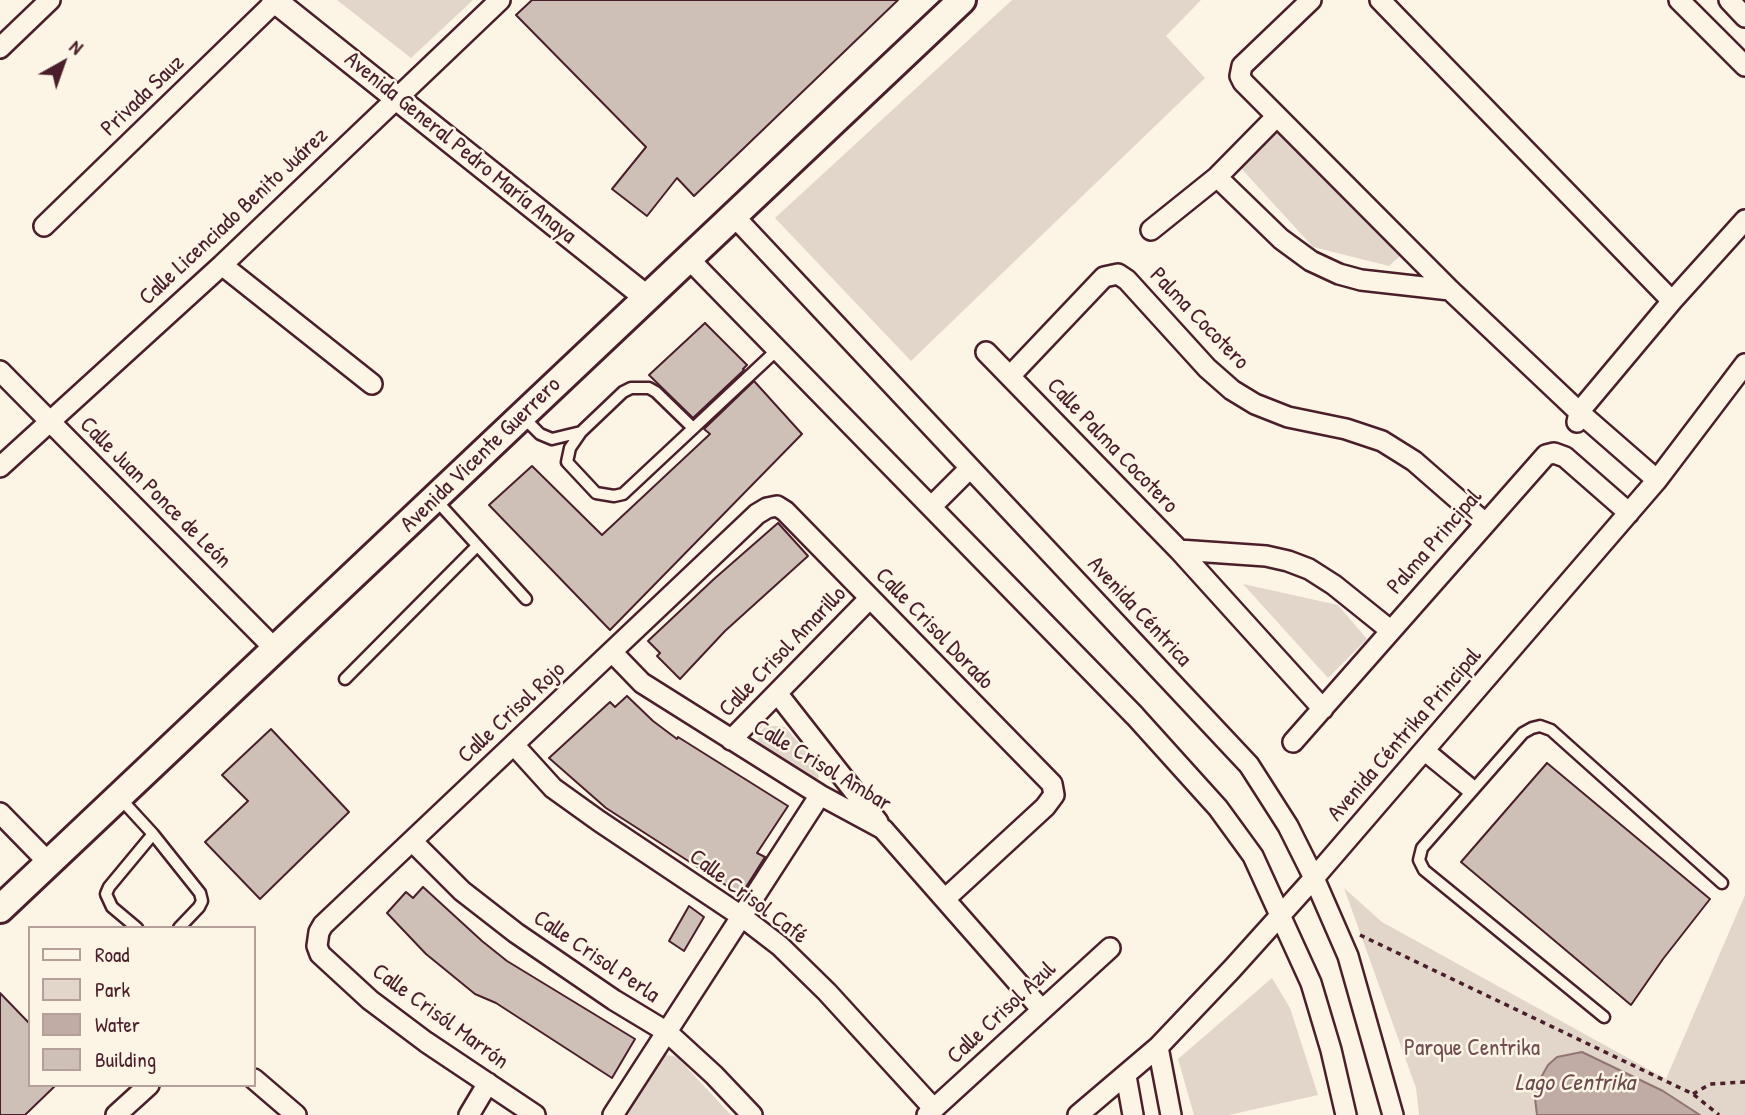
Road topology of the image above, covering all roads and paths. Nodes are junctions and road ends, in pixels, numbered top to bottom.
1 (50, 0) edge
2 (500, 0) edge
3 (962, 0) edge
4 (1311, 0) edge
5 (1380, 0) edge
6 (1679, 0) edge
7 (1729, 0) edge
8 (275, 1) edge
9 (1745, 17) edge
10 (0, 48) edge
11 (1745, 66) edge
12 (396, 97) junction
13 (1277, 116) junction
14 (1217, 177) junction
15 (732, 214) junction
16 (1745, 220) edge
17 (44, 226) dead end
18 (1151, 230) dead end
19 (687, 257) junction
20 (222, 265) junction
21 (1450, 290) junction
22 (646, 297) junction
23 (1672, 301) junction
24 (778, 349) junction
25 (986, 352) dead end
26 (1745, 365) edge
27 (0, 371) edge
28 (1010, 376) junction
29 (372, 384) dead end
30 (1579, 412) junction
31 (522, 415) junction
32 (49, 420) junction
33 (693, 428) junction
34 (581, 432) junction
35 (0, 467) edge
36 (970, 468) junction
37 (1653, 484) junction
38 (434, 499) junction
39 (932, 506) junction
40 (1629, 513) junction
41 (757, 514) joint
42 (1485, 523) junction
43 (477, 546) junction
44 (1178, 550) junction
45 (870, 598) junction
46 (526, 599) dead end
47 (1390, 630) junction
48 (276, 650) junction
49 (612, 652) junction
50 (345, 679) dead end
51 (777, 693) junction
52 (1323, 709) junction
53 (731, 740) junction
54 (1293, 742) dead end
55 (514, 745) junction
56 (1425, 751) junction
57 (1472, 790) junction
58 (820, 795) junction
59 (119, 797) junction
60 (0, 813) edge
61 (883, 829) junction
62 (153, 834) junction
63 (412, 841) junction
64 (49, 863) junction
65 (1314, 878) junction
66 (1722, 883) dead end
67 (945, 899) junction
68 (0, 909) edge
69 (1281, 914) junction
70 (741, 916) junction
71 (1334, 921) junction
72 (135, 926) edge
73 (181, 926) edge
74 (1110, 948) dead end
75 (320, 954) joint
76 (1042, 1010) junction
77 (1604, 1017) dead end
78 (667, 1032) junction
79 (1158, 1047) junction
80 (1126, 1076) junction
81 (256, 1081) edge
82 (1745, 1082) edge
83 (488, 1083) junction
84 (147, 1087) edge
85 (1693, 1094) junction
86 (930, 1112) edge
87 (116, 1115) edge
88 (296, 1115) edge
89 (469, 1115) edge
90 (535, 1115) edge
91 (612, 1115) edge
92 (752, 1115) edge
93 (1078, 1115) edge
94 (1133, 1115) edge
95 (1171, 1115) edge
96 (1346, 1115) edge
97 (1393, 1115) edge
98 (1719, 1115) edge

1 - 10 street
2 - 12 street, Calle Licenciado Benito Juárez
3 - 15 main road, Avenida Vicente Guerrero
4 - 13 street
5 - 23 street
6 - 11 street
7 - 9 street
8 - 12 street, Avenida General Pedro María Anaya
8 - 17 street, Privada Sauz
12 - 20 street, Calle Licenciado Benito Juárez
12 - 22 street, Avenida General Pedro María Anaya
13 - 14 street
13 - 21 street
14 - 18 street
14 - 21 street
15 - 19 main road, Avenida Vicente Guerrero
15 - 36 street, Avenida Céntrica
16 - 23 street
19 - 22 main road, Avenida Vicente Guerrero
19 - 24 street
20 - 29 street
20 - 32 street, Calle Licenciado Benito Juárez
21 - 30 street
22 - 31 main road, Avenida Vicente Guerrero
23 - 30 street
24 - 33 lane
24 - 39 street
25 - 28 street, Calle Palma Cocotero
26 - 37 street, Avenida Céntrika Principal
27 - 32 street, Calle Juan Ponce de León
28 - 42 street, Palma Cocotero
28 - 44 street, Calle Palma Cocotero
30 - 37 street
31 - 34 lane
31 - 38 main road, Avenida Vicente Guerrero
32 - 35 street, Calle Licenciado Benito Juárez
32 - 48 street, Calle Juan Ponce de León
33 - 34 lane
33 - 34 lane
36 - 39 street
36 - 65 street, Avenida Céntrica
37 - 40 street, Avenida Céntrika Principal
38 - 43 lane
38 - 48 main road, Avenida Vicente Guerrero
39 - 69 street
40 - 42 street, Palma Principal
40 - 56 street, Avenida Céntrika Principal
41 - 45 street, Calle Crisol Dorado
41 - 49 street, Calle Crisol Rojo
42 - 47 street, Palma Principal
43 - 46 lane
43 - 50 lane
44 - 47 street
44 - 52 street, Calle Palma Cocotero
45 - 51 street, Calle Crisol Amarillo
45 - 67 street, Calle Crisol Dorado
47 - 52 street, Palma Principal
48 - 59 main road, Avenida Vicente Guerrero
49 - 53 street, Calle Crisol Ambar
49 - 55 street, Calle Crisol Rojo
51 - 53 street, Calle Crisol Amarillo
51 - 61 street
52 - 54 street, Palma Principal
53 - 58 street, Calle Crisol Ambar
55 - 63 street, Calle Crisol Rojo
55 - 70 street, Calle Crisol Café
56 - 57 lane
56 - 65 street, Avenida Céntrika Principal
57 - 66 lane
57 - 77 lane
58 - 61 street, Calle Crisol Ambar
58 - 70 street
59 - 62 lane
59 - 64 main road, Avenida Vicente Guerrero
60 - 64 street
61 - 67 street, Calle Crisol Ambar
62 - 72 lane
62 - 73 lane
63 - 75 street, Calle Crisol Rojo
63 - 78 street, Calle Crisol Perla
64 - 68 main road, Avenida Vicente Guerrero
65 - 69 street, Avenida Céntrika Principal
65 - 71 street, Avenida Céntrica
67 - 76 street, Calle Crisol Ambar
69 - 79 street, Avenida Céntrika Principal
69 - 96 street
70 - 78 street
70 - 86 street, Calle Crisol Café
71 - 85 path
71 - 97 street, Avenida Céntrica
74 - 76 street, Calle Crisol Azul
75 - 83 street, Calle Crisól Marrón
76 - 86 street, Calle Crisol Azul
78 - 91 street
78 - 92 street, Calle Crisol Perla
79 - 80 street, Avenida Céntrika Principal
79 - 95 street
80 - 93 street, Avenida Céntrika Principal
80 - 94 street
81 - 88 street
82 - 85 path
83 - 89 street
83 - 90 street, Calle Crisól Marrón
84 - 87 street
85 - 98 path

